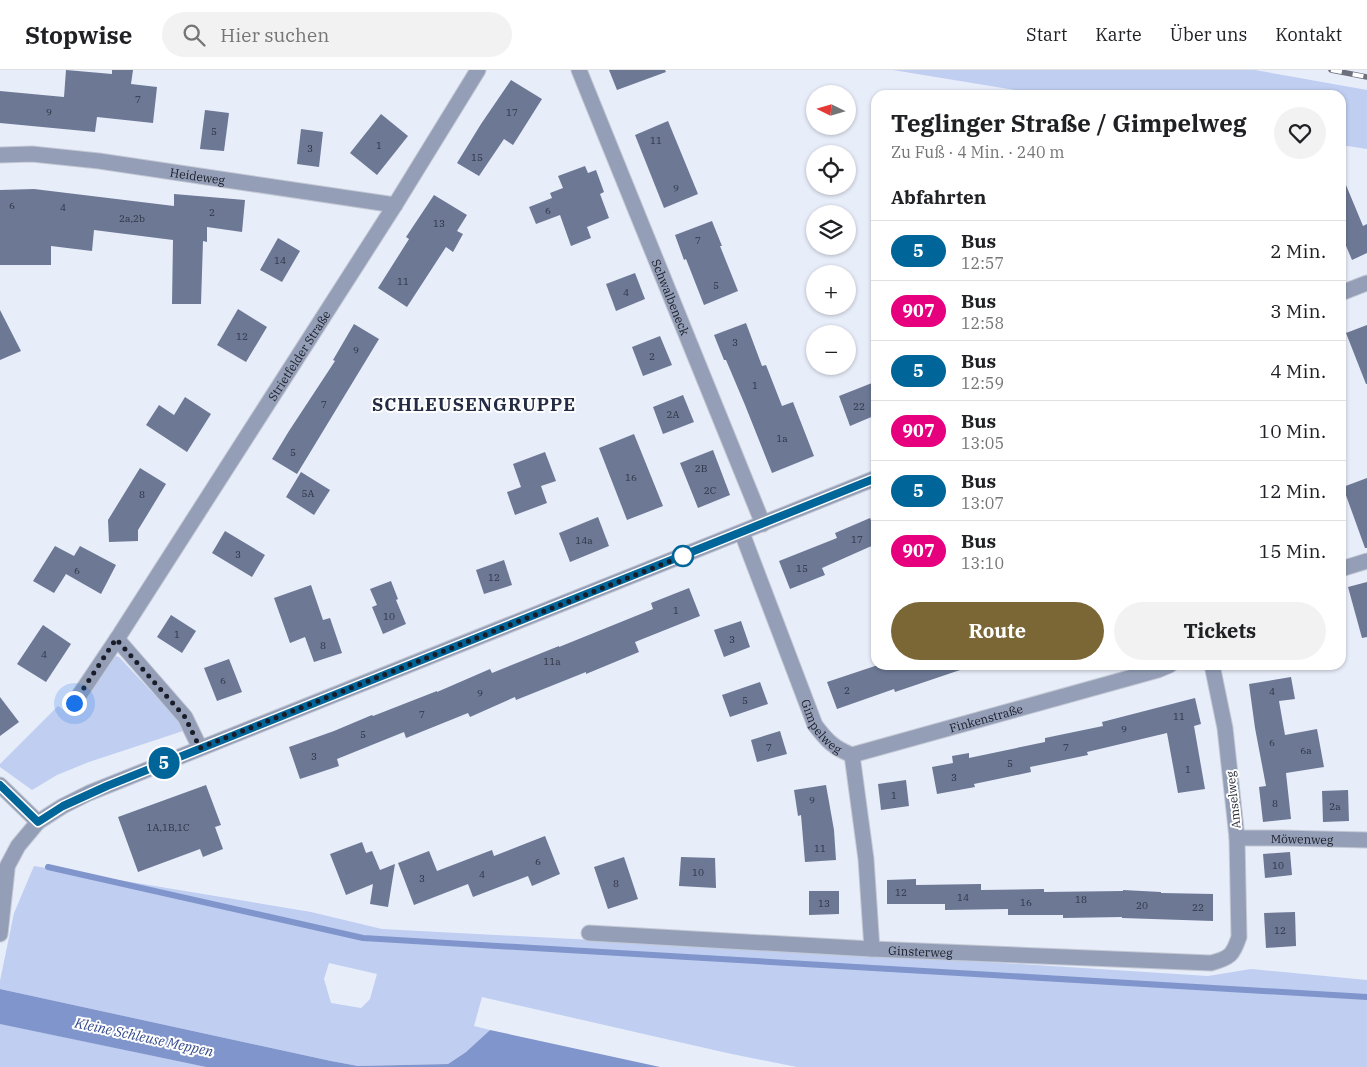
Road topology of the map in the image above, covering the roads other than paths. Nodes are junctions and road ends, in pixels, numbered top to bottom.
1 (478, 70) edge
2 (579, 70) edge
3 (0, 154) edge
4 (395, 205) junction
5 (1367, 283) edge
6 (1346, 291) edge
7 (871, 480) edge
8 (763, 524) junction
9 (742, 532) junction
10 (1367, 561) edge
11 (1346, 567) edge
12 (116, 639) junction
13 (1131, 670) edge
14 (1158, 670) edge
15 (1213, 670) edge
16 (1118, 681) junction
17 (74, 703) dead end
18 (200, 748) junction
19 (852, 754) junction
20 (0, 785) edge
21 (38, 822) junction
22 (1237, 838) junction
23 (1367, 840) edge
24 (3, 875) edge
25 (589, 933) dead end
26 (0, 934) edge
27 (1239, 936) joint
28 (872, 948) junction

1 - 4 street, Strietfelder Straße
2 - 8 street, Schwalbeneck
3 - 4 street, Heideweg
4 - 12 street, Strietfelder Straße
5 - 6 street
7 - 8 street
8 - 9 street
9 - 18 street
9 - 19 street, Gimpelweg
10 - 11 street
12 - 17 street, Strietfelder Straße
12 - 18 street
13 - 16 street, Finkenstraße
14 - 16 street, Finkenstraße
15 - 22 street, Amselweg
16 - 19 street, Finkenstraße
18 - 21 street
19 - 28 street, Gimpelweg
20 - 21 street
21 - 24 street
22 - 23 street, Möwenweg
22 - 27 street, Amselweg
24 - 26 street
25 - 28 street, Ginsterweg
27 - 28 street, Ginsterweg

